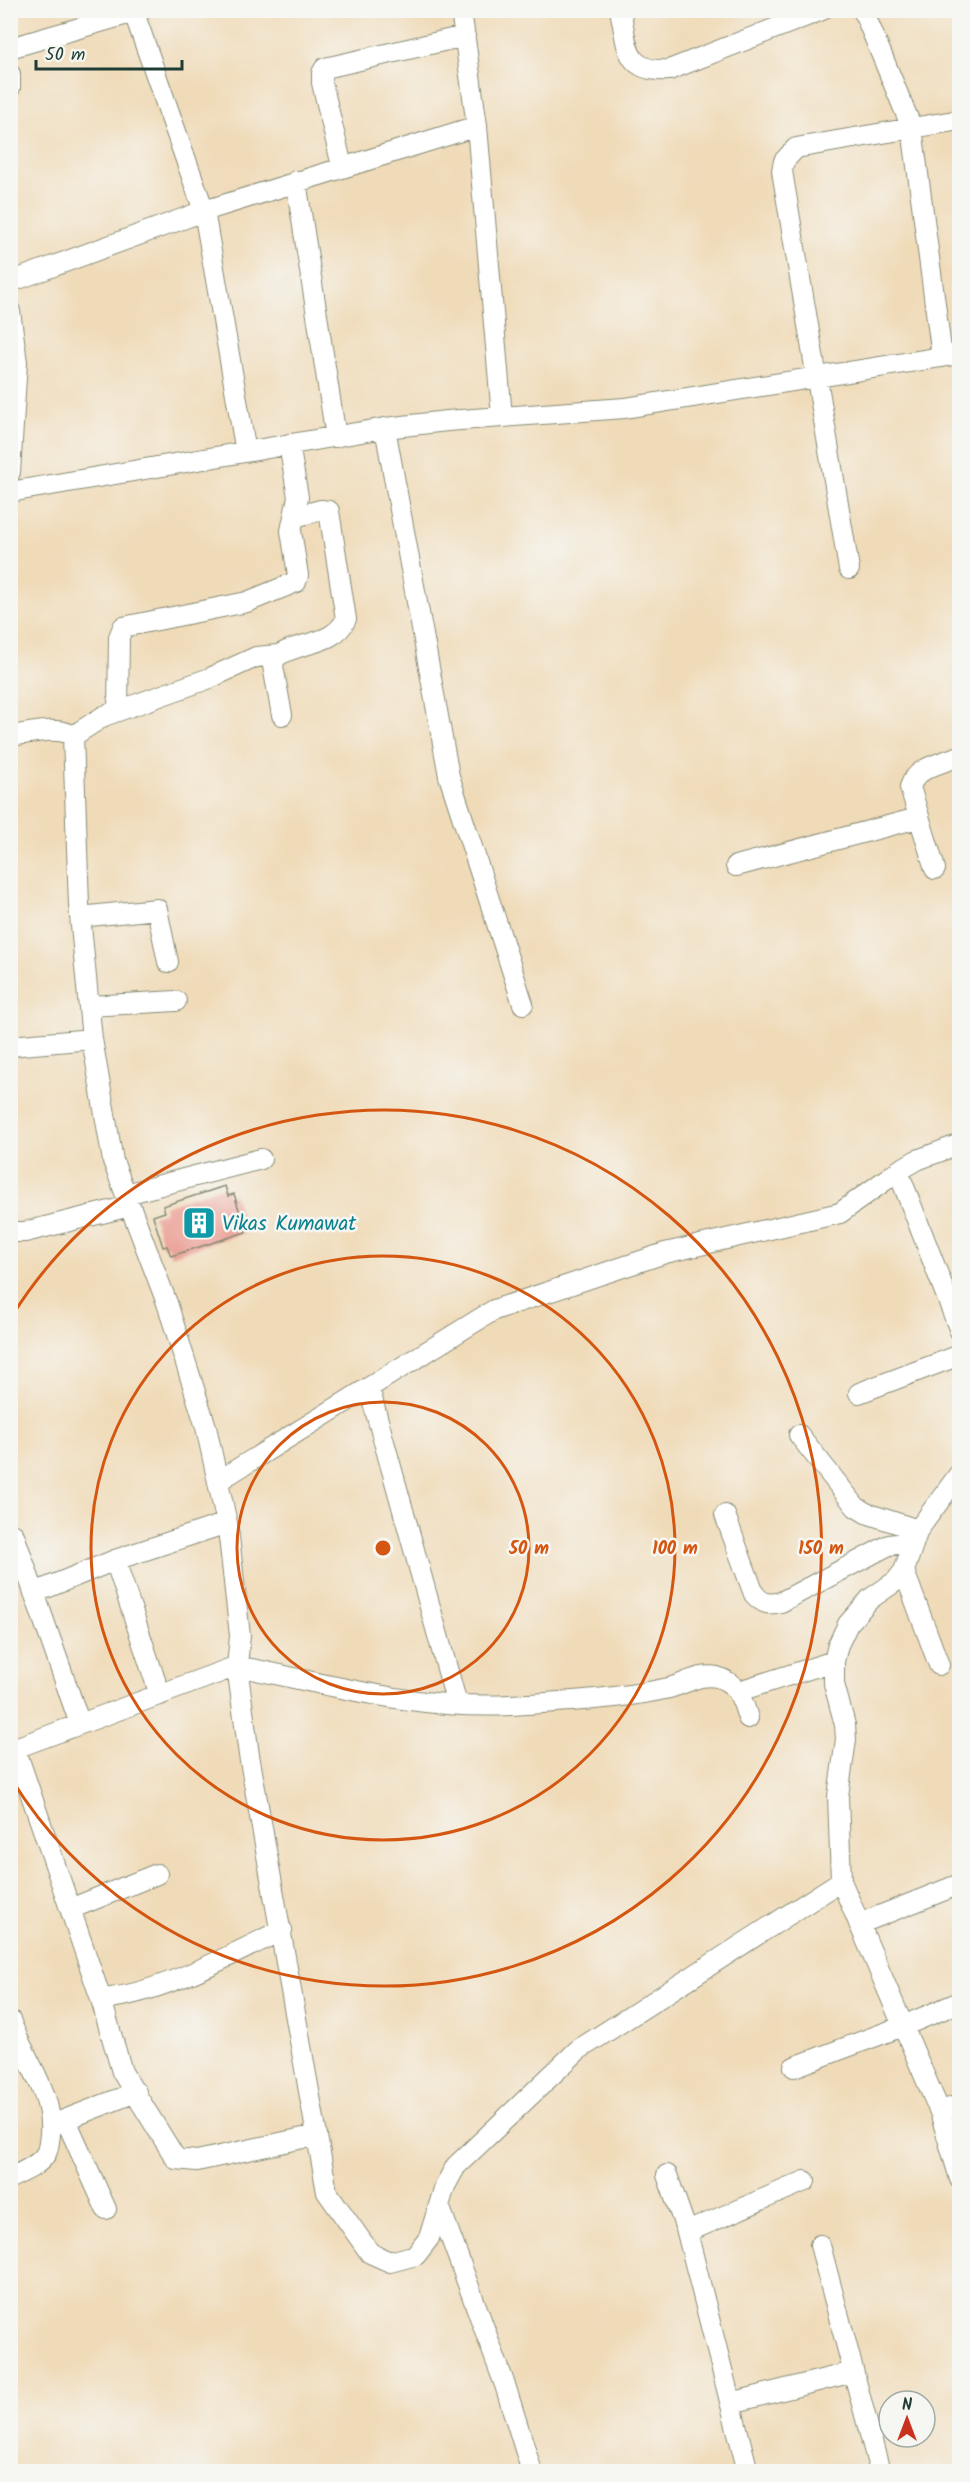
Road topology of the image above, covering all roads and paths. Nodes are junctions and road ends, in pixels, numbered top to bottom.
1 (461, 10) edge
2 (620, 10) edge
3 (822, 10) edge
4 (863, 10) edge
5 (136, 11) edge
6 (465, 36) junction
7 (10, 48) edge
8 (10, 74) edge
9 (10, 88) edge
10 (960, 120) edge
11 (477, 126) junction
12 (912, 128) junction
13 (342, 166) junction
14 (296, 181) junction
15 (204, 211) junction
16 (10, 282) edge
17 (10, 311) edge
18 (951, 356) edge
19 (817, 379) junction
20 (502, 417) junction
21 (385, 428) junction
22 (336, 436) junction
23 (289, 444) junction
24 (246, 452) junction
25 (10, 472) edge
26 (10, 492) edge
27 (294, 517) junction
28 (849, 569) dead end
29 (278, 655) junction
30 (117, 711) junction
31 (282, 715) dead end
32 (10, 736) edge
33 (73, 736) junction
34 (960, 756) edge
35 (918, 818) junction
36 (736, 866) dead end
37 (935, 869) dead end
38 (80, 917) junction
39 (168, 962) dead end
40 (176, 1001) dead end
41 (523, 1005) dead end
42 (88, 1006) junction
43 (92, 1039) junction
44 (10, 1046) edge
45 (960, 1144) edge
46 (261, 1159) dead end
47 (897, 1171) junction
48 (128, 1200) junction
49 (10, 1232) edge
50 (960, 1331) edge
51 (960, 1355) edge
52 (369, 1388) junction
53 (859, 1393) dead end
54 (799, 1435) dead end
55 (960, 1473) edge
56 (218, 1481) junction
57 (725, 1515) dead end
58 (227, 1523) junction
59 (14, 1535) dead end
60 (916, 1536) junction
61 (115, 1560) junction
62 (904, 1571) junction
63 (34, 1593) junction
64 (834, 1661) junction
65 (939, 1665) dead end
66 (237, 1666) junction
67 (739, 1691) junction
68 (160, 1695) junction
69 (457, 1704) junction
70 (748, 1718) dead end
71 (80, 1724) junction
72 (13, 1749) edge
73 (157, 1874) dead end
74 (841, 1881) junction
75 (960, 1884) edge
76 (70, 1909) junction
77 (859, 1924) junction
78 (282, 1930) junction
79 (101, 1999) junction
80 (960, 2002) edge
81 (10, 2020) edge
82 (903, 2026) junction
83 (15, 2047) edge
84 (794, 2067) dead end
85 (136, 2092) junction
86 (960, 2104) edge
87 (940, 2112) junction
88 (59, 2122) junction
89 (316, 2134) junction
90 (667, 2175) dead end
91 (10, 2178) edge
92 (960, 2179) edge
93 (805, 2181) dead end
94 (440, 2208) junction
95 (106, 2209) dead end
96 (687, 2232) junction
97 (819, 2245) dead end
98 (853, 2372) junction
99 (731, 2403) junction
100 (532, 2472) edge
101 (748, 2472) edge
102 (880, 2472) edge

1 - 6 street
2 - 3 street
4 - 12 street
5 - 7 street
5 - 15 street
6 - 11 street
6 - 13 street
8 - 9 street
10 - 12 street
11 - 13 street
11 - 20 street
12 - 18 street
12 - 19 street
13 - 14 street
14 - 15 street
14 - 22 street
15 - 16 street
15 - 24 street
17 - 25 street
18 - 19 street
19 - 20 street
19 - 28 street
20 - 21 street
21 - 22 street
21 - 41 street
22 - 23 street
23 - 24 street
23 - 27 street
24 - 26 street
27 - 29 street
27 - 30 street
29 - 30 street
29 - 31 street
30 - 33 street
32 - 33 street
33 - 38 street
34 - 35 street
35 - 36 street
35 - 37 street
38 - 39 street
38 - 42 street
40 - 42 street
42 - 43 street
43 - 44 street
43 - 48 street
45 - 47 street
46 - 48 street
47 - 50 street
47 - 52 street
48 - 49 street
48 - 56 street
51 - 53 street
52 - 56 street
52 - 69 street
54 - 60 street
55 - 60 street
56 - 58 street
57 - 60 street
58 - 61 street
58 - 66 street
59 - 63 street
60 - 62 street
61 - 63 street
61 - 68 street
62 - 64 street
62 - 65 street
63 - 71 street
64 - 67 street
64 - 74 street
66 - 68 street
66 - 69 street
66 - 78 street
67 - 69 street
67 - 70 street
68 - 71 street
71 - 72 street
72 - 76 street
73 - 76 street
74 - 77 street
74 - 94 street
75 - 77 street
76 - 79 street
77 - 82 street
78 - 79 street
78 - 89 street
79 - 85 street
80 - 82 street
81 - 83 street
82 - 84 street
82 - 87 street
83 - 88 street
85 - 88 street
85 - 89 street
86 - 87 street
87 - 92 street
88 - 91 street
88 - 95 street
89 - 94 street
90 - 96 street
93 - 96 street
94 - 100 street
96 - 99 street
97 - 98 street
98 - 99 street
98 - 102 street
99 - 101 street

